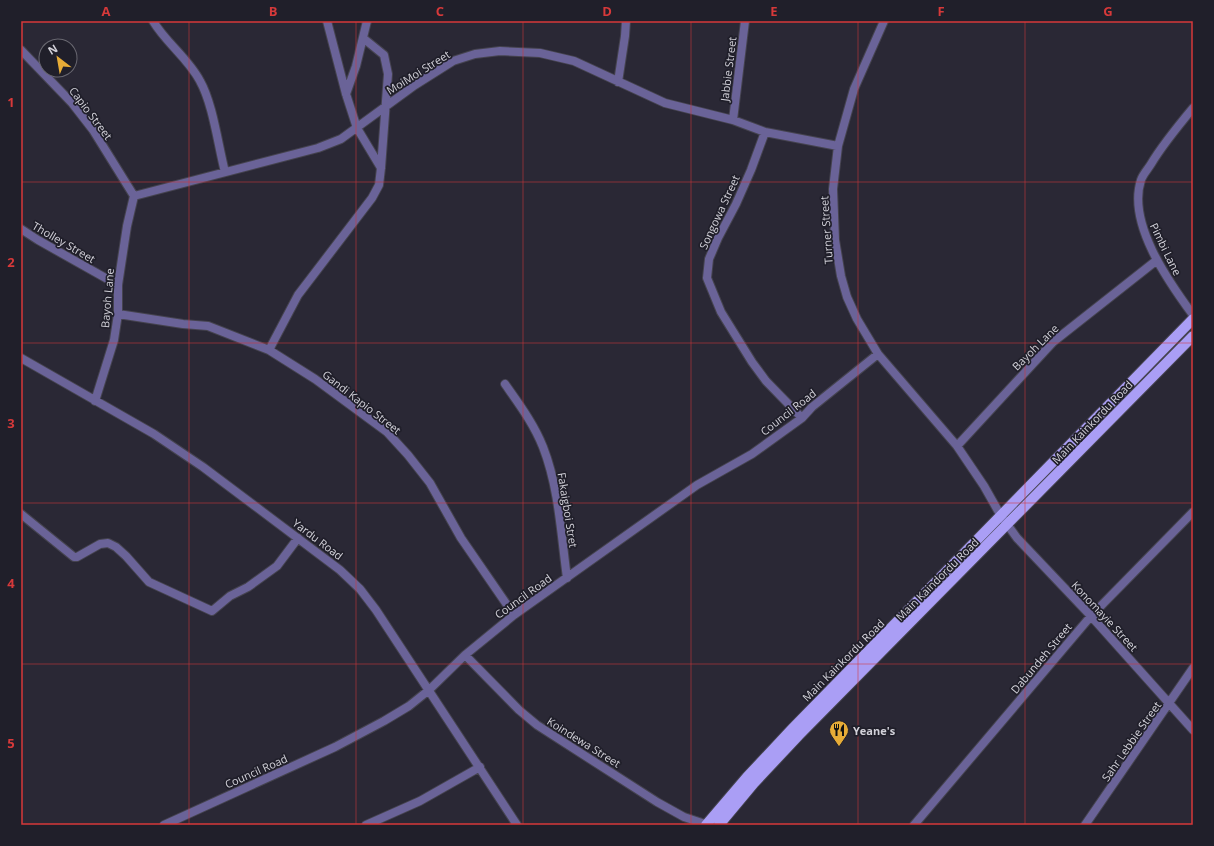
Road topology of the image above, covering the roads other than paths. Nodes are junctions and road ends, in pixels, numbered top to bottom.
1 (153, 21) edge
2 (327, 21) edge
3 (367, 21) edge
4 (626, 21) edge
5 (745, 21) edge
6 (884, 21) edge
7 (363, 38) junction
8 (21, 50) edge
9 (618, 82) junction
10 (346, 94) junction
11 (385, 105) junction
12 (1193, 108) edge
13 (732, 120) junction
14 (357, 128) junction
15 (765, 132) junction
16 (838, 146) junction
17 (381, 168) junction
18 (224, 172) junction
19 (134, 196) junction
20 (21, 229) edge
21 (1157, 260) junction
22 (118, 285) junction
23 (118, 314) junction
24 (1193, 315) edge
25 (1193, 319) edge
26 (1193, 336) edge
27 (269, 350) junction
28 (878, 354) junction
29 (21, 358) edge
30 (505, 384) dead end
31 (96, 401) junction
32 (802, 418) junction
33 (957, 446) junction
34 (1193, 512) edge
35 (21, 514) edge
36 (1001, 516) junction
37 (1008, 525) junction
38 (298, 538) junction
39 (566, 578) junction
40 (514, 615) junction
41 (1091, 616) junction
42 (465, 655) junction
43 (1193, 668) edge
44 (430, 690) junction
45 (1169, 704) junction
46 (1193, 730) edge
47 (480, 767) junction
48 (164, 825) edge
49 (366, 825) edge
50 (517, 825) edge
51 (707, 825) edge
52 (719, 825) edge
53 (914, 825) edge
54 (1085, 825) edge

1 - 18 street
2 - 10 street
3 - 7 street
4 - 9 street
5 - 13 street, Jabbie Street
6 - 16 street, Turner Street
7 - 10 street
7 - 11 street
8 - 19 street, Capio Street
9 - 11 street, MoiMoi Street
9 - 13 street, MoiMoi Street
10 - 14 street
11 - 14 street, MoiMoi Street
11 - 17 street
12 - 21 street, Pimbi Lane
13 - 15 street, MoiMoi Street
14 - 17 street
14 - 18 street, MoiMoi Street
15 - 16 street, MoiMoi Street
15 - 32 street, Songowa Street
16 - 28 street, Turner Street
17 - 27 street
18 - 19 street, MoiMoi Street
19 - 22 street, Bayoh Lane
20 - 22 street, Tholley Street
21 - 24 street, Pimbi Lane
21 - 33 street, Bayoh Lane
22 - 23 street, Bayoh Lane
23 - 27 street, Gandi Kapio Street
23 - 31 street, Bayoh Lane
25 - 36 main road, Main Kainkordu Road
26 - 37 main road, Main Kainkordu Road
27 - 40 street, Gandi Kapio Street
28 - 32 street, Council Road
28 - 33 street, Turner Street
29 - 31 street, Yardu Road
30 - 39 street, Fakaigboi Stret
31 - 38 street, Yardu Road
32 - 39 street, Council Road
33 - 36 street, Turner Street
34 - 41 street, Dabundeh Street
35 - 38 street
36 - 37 street, Konomayie Street
36 - 51 main road, Main Kainkordu Road
37 - 41 street, Konomayie Street
37 - 52 main road, Main Kaindordu Road
38 - 44 street, Yardu Road
39 - 40 street, Council Road
40 - 42 street, Council Road
41 - 45 street, Konomayie Street
41 - 53 street, Dabundeh Street
42 - 44 street, Council Road
42 - 51 street, Koindewa Street
43 - 45 street, Sahr Lebbie Street
44 - 47 street, Yardu Road
44 - 48 street, Council Road
45 - 46 street, Konomayie Street
45 - 54 street, Sahr Lebbie Street
47 - 49 street
47 - 50 street, Yardu Road

